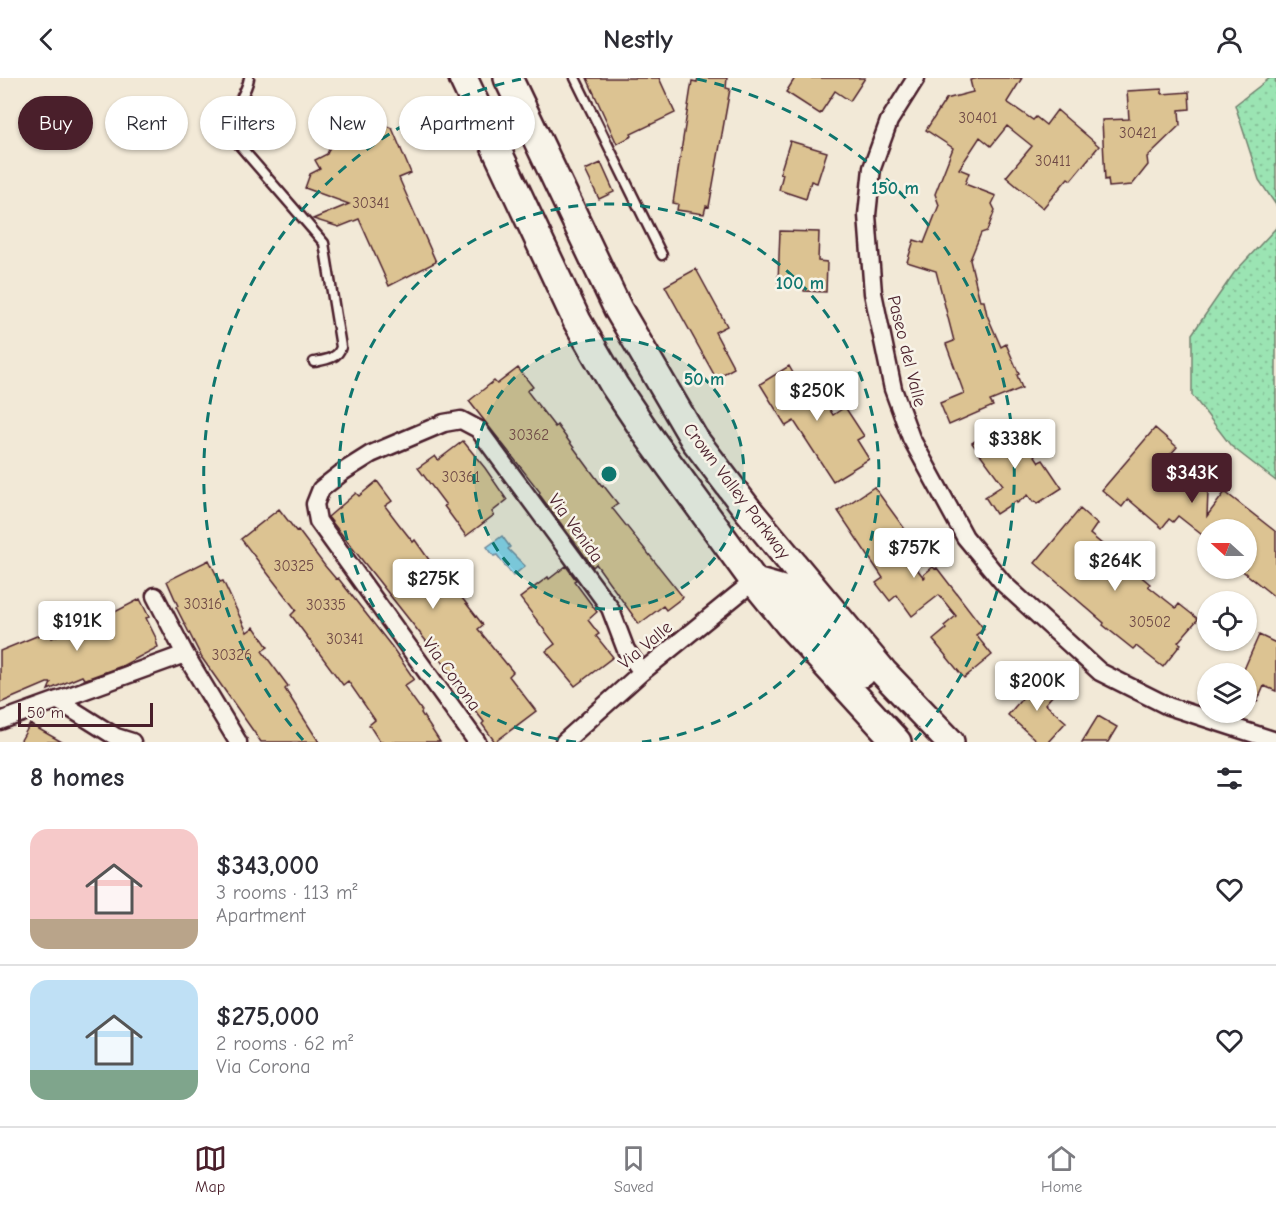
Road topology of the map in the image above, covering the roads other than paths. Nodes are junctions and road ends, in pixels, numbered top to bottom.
1 (249, 78) edge
2 (462, 78) edge
3 (508, 78) edge
4 (575, 78) edge
5 (916, 78) edge
6 (662, 255) dead end
7 (314, 362) dead end
8 (461, 420) joint
9 (694, 439) junction
10 (754, 581) junction
11 (155, 596) dead end
12 (185, 654) junction
13 (642, 672) junction
14 (883, 672) junction
15 (57, 700) junction
16 (0, 721) edge
17 (1276, 741) edge
18 (132, 742) edge
19 (238, 742) edge
20 (477, 742) edge
21 (564, 742) edge
22 (897, 742) edge
23 (950, 742) edge

1 - 7 lane
2 - 10 main road
3 - 9 main road, Crown Valley Parkway
4 - 6 lane
5 - 17 street, Paseo del Valle
8 - 13 street, Via Venida
8 - 20 street, Via Corona
9 - 10 main road
9 - 14 main road, Crown Valley Parkway
10 - 13 street, Via Valle
10 - 14 main road
10 - 22 main road
11 - 12 street
12 - 15 street
12 - 19 street
13 - 21 street, Via Valle
14 - 23 main road, Crown Valley Parkway
15 - 16 street
15 - 18 street

